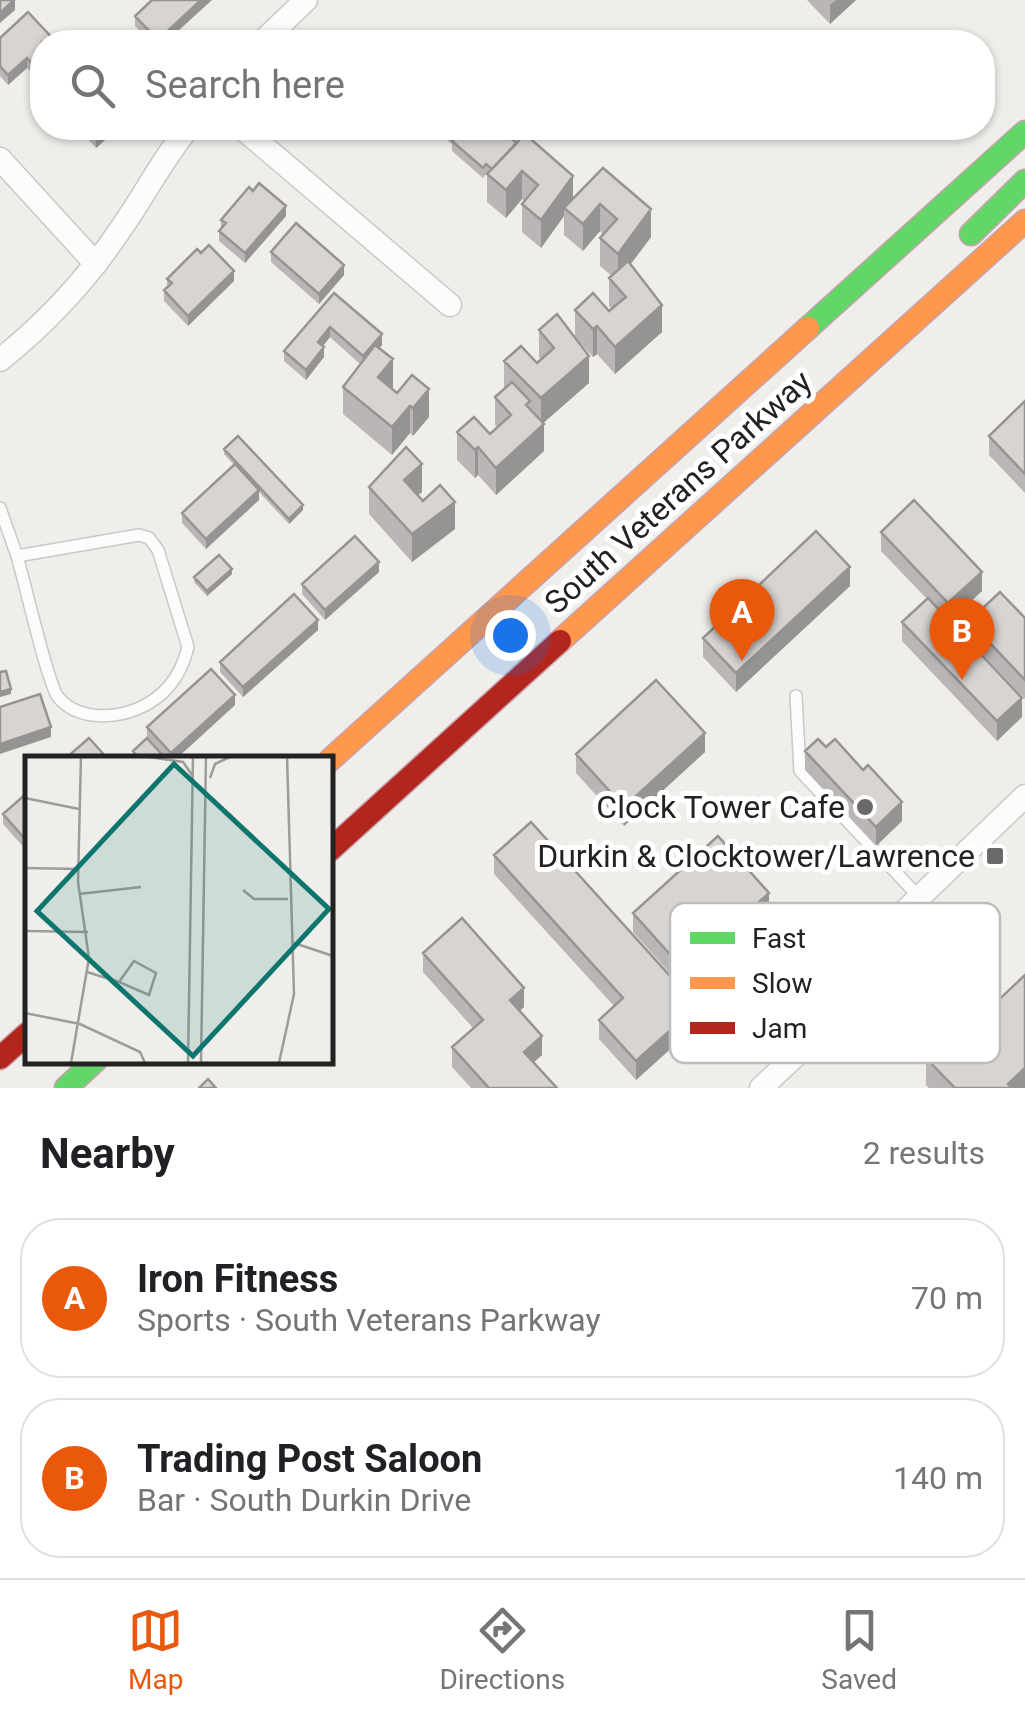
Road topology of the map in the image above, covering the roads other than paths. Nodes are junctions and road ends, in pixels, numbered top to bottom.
1 (298, 2) edge
2 (273, 30) edge
3 (1025, 132) edge
4 (179, 140) edge
5 (256, 140) edge
6 (0, 159) edge
7 (1025, 182) edge
8 (1025, 222) edge
9 (1025, 247) edge
10 (956, 250) dead end
11 (96, 264) junction
12 (930, 275) dead end
13 (450, 306) dead end
14 (0, 360) edge
15 (871, 361) junction
16 (724, 494) junction
17 (0, 508) edge
18 (17, 556) junction
19 (796, 696) dead end
20 (332, 758) edge
21 (1025, 796) edge
22 (332, 848) edge
23 (919, 897) junction
24 (914, 903) edge
25 (25, 1036) edge
26 (0, 1058) edge
27 (93, 1063) edge
28 (793, 1063) edge
29 (773, 1084) edge
30 (66, 1088) edge

1 - 2 street
3 - 20 highway, South Veterans Parkway
4 - 11 street
5 - 13 street
6 - 11 street
7 - 10 highway
8 - 15 highway, South Veterans Parkway
9 - 15 highway
11 - 14 street
12 - 16 highway
15 - 16 highway, South Veterans Parkway
16 - 22 highway, South Veterans Parkway
17 - 18 lane
18 - 18 lane
19 - 23 lane
21 - 23 street
23 - 24 street
25 - 26 highway
27 - 30 highway
28 - 29 street

